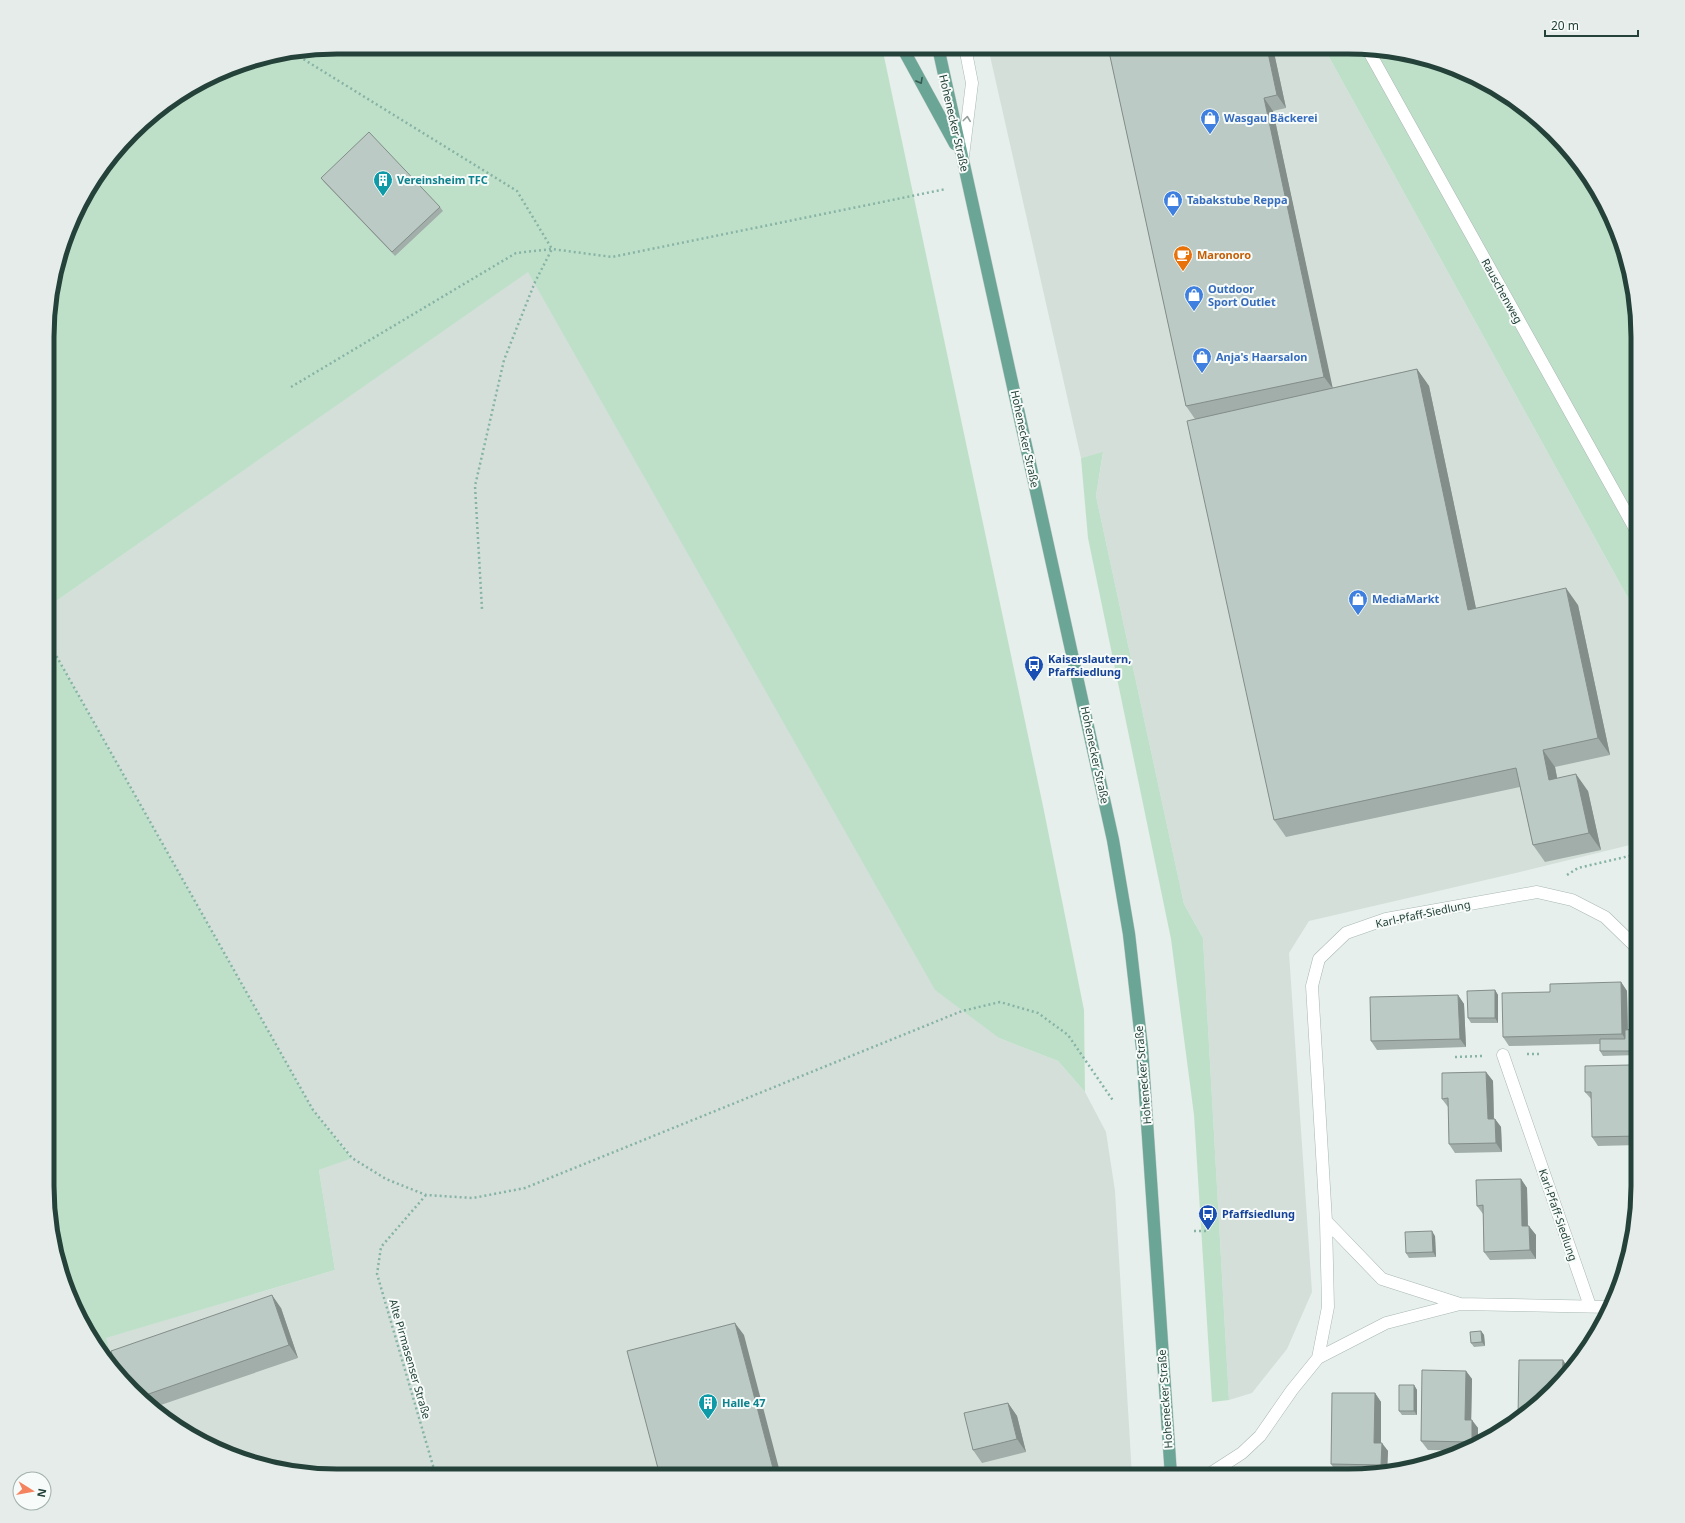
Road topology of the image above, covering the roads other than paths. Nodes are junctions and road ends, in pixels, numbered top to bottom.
1 (906, 54) edge
2 (940, 54) edge
3 (966, 54) edge
4 (1371, 55) edge
5 (962, 158) junction
6 (1631, 521) edge
7 (1631, 942) edge
8 (1503, 1056) dead end
9 (1326, 1221) junction
10 (1460, 1304) junction
11 (1590, 1306) junction
12 (1604, 1307) edge
13 (1318, 1358) junction
14 (1170, 1469) edge
15 (1217, 1469) edge

1 -> 5 main road
2 - 5 main road, Hohenecker Straße
5 -> 3 street
4 - 6 street, Rauschenweg
5 - 14 main road, Hohenecker Straße
7 - 9 street, Karl-Pfaff-Siedlung
8 - 11 street, Karl-Pfaff-Siedlung
9 - 10 street, Karl-Pfaff-Siedlung
9 - 13 street, Karl-Pfaff-Siedlung
10 - 11 street, Karl-Pfaff-Siedlung
10 - 13 street, Karl-Pfaff-Siedlung
11 - 12 street, Karl-Pfaff-Siedlung
13 - 15 street, Karl-Pfaff-Siedlung

